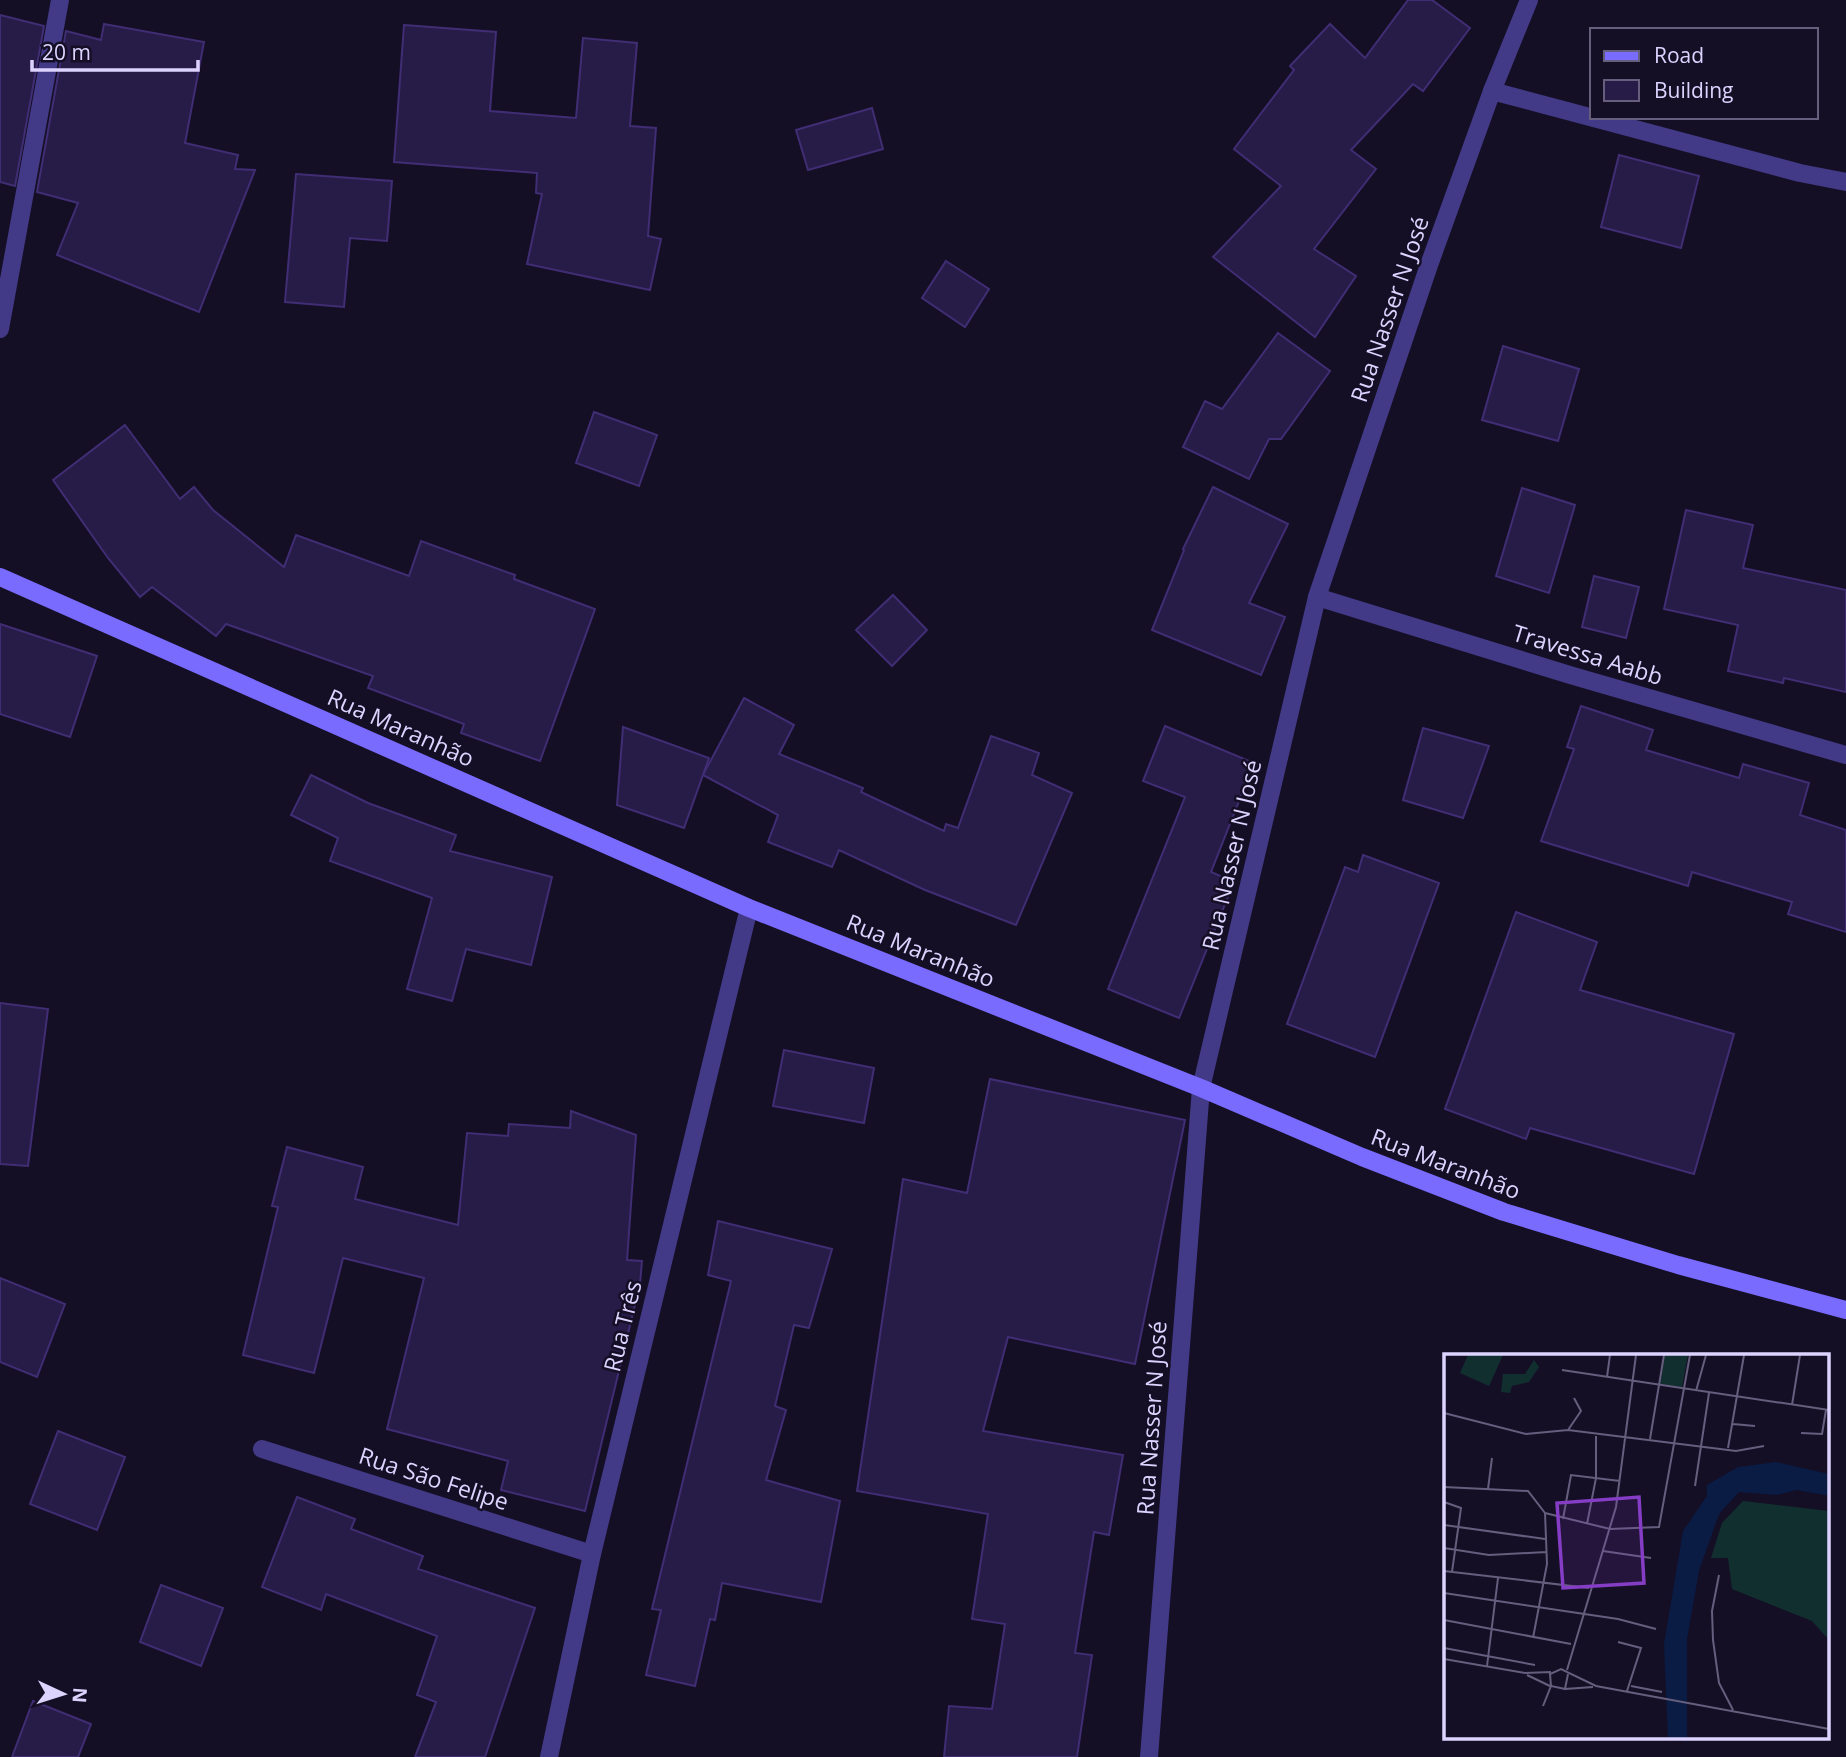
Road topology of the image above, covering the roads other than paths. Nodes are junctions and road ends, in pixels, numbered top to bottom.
1 (60, 0) edge
2 (1529, 0) edge
3 (1492, 90) junction
4 (1590, 117) edge
5 (1599, 119) edge
6 (1846, 183) edge
7 (0, 330) edge
8 (0, 577) edge
9 (1317, 597) junction
10 (1846, 755) edge
11 (749, 908) junction
12 (1201, 1088) junction
13 (1846, 1310) edge
14 (262, 1449) dead end
15 (592, 1554) junction
16 (549, 1757) edge
17 (1149, 1757) edge

1 - 7 street
2 - 3 street, Rua Nasser N José
3 - 4 street
3 - 9 street, Rua Nasser N José
5 - 6 street
8 - 11 street, Rua Maranhão
9 - 10 street, Travessa Aabb
9 - 12 street, Rua Nasser N José
11 - 12 street, Rua Maranhão
11 - 15 street, Rua Três
12 - 13 street, Rua Maranhão
12 - 17 street, Rua Nasser N José
14 - 15 street, Rua São Felipe
15 - 16 street, Rua Três

